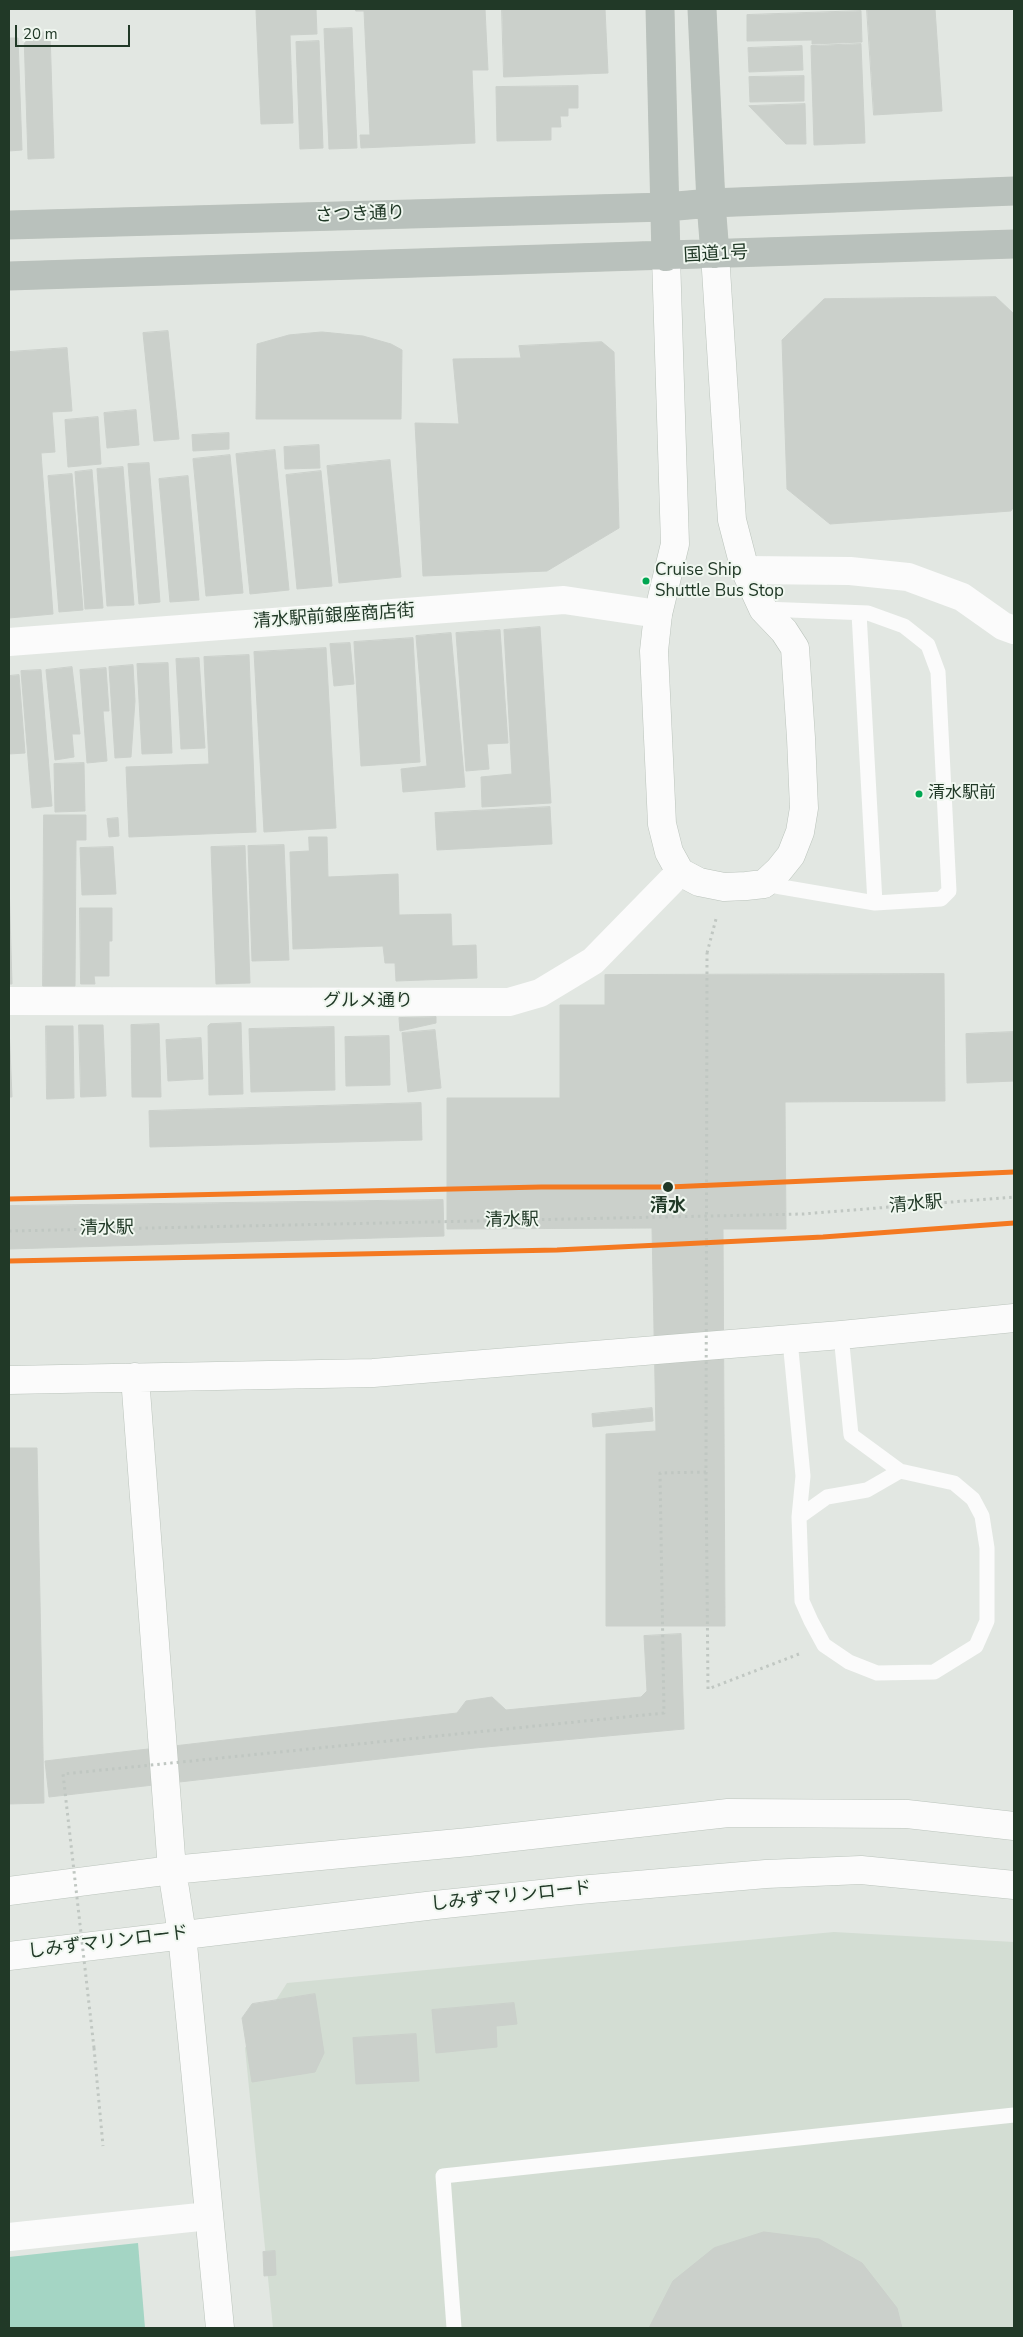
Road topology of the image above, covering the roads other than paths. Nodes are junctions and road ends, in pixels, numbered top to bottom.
1 (660, 9) edge
2 (702, 9) edge
3 (1014, 191) edge
4 (711, 203) junction
5 (666, 207) junction
6 (9, 224) edge
7 (1014, 244) edge
8 (715, 254) junction
9 (666, 257) junction
10 (9, 276) edge
11 (745, 570) junction
12 (763, 609) junction
13 (860, 613) junction
14 (658, 614) junction
15 (1014, 630) edge
16 (9, 642) edge
17 (680, 872) junction
18 (764, 884) junction
19 (875, 903) junction
20 (9, 1001) edge
21 (1014, 1318) edge
22 (841, 1335) junction
23 (790, 1340) junction
24 (135, 1377) junction
25 (9, 1380) edge
26 (900, 1471) junction
27 (799, 1517) junction
28 (1014, 1826) edge
29 (172, 1870) junction
30 (1014, 1885) edge
31 (9, 1891) edge
32 (182, 1934) junction
33 (9, 1956) edge
34 (1014, 2114) edge
35 (209, 2216) junction
36 (9, 2237) edge
37 (220, 2328) edge
38 (454, 2328) edge

1 - 5 highway, 国道1号
2 - 4 highway
3 - 4 highway
4 - 5 highway, さつき通り
4 - 8 highway
5 - 6 highway, さつき通り
5 - 9 highway, 国道1号
7 - 8 highway, 国道1号
8 - 9 highway, 国道1号
8 - 11 street
9 - 10 highway
9 - 14 street
11 - 12 street
11 - 15 street
12 - 13 lane
12 - 18 street
13 - 19 lane
13 - 19 lane
14 - 16 street, 清水駅前銀座商店街
14 - 17 street
17 - 18 street
17 - 20 street, グルメ通り
18 - 19 lane
21 - 22 street
22 - 23 street
22 - 26 lane
23 - 24 street
23 - 27 lane
24 - 25 street
24 - 29 street
26 - 27 lane
26 - 27 lane
28 - 29 street
29 - 31 street
29 - 32 street
30 - 32 street, しみずマリンロード
32 - 33 street, しみずマリンロード
32 - 35 street
34 - 38 lane
35 - 36 street
35 - 37 street

